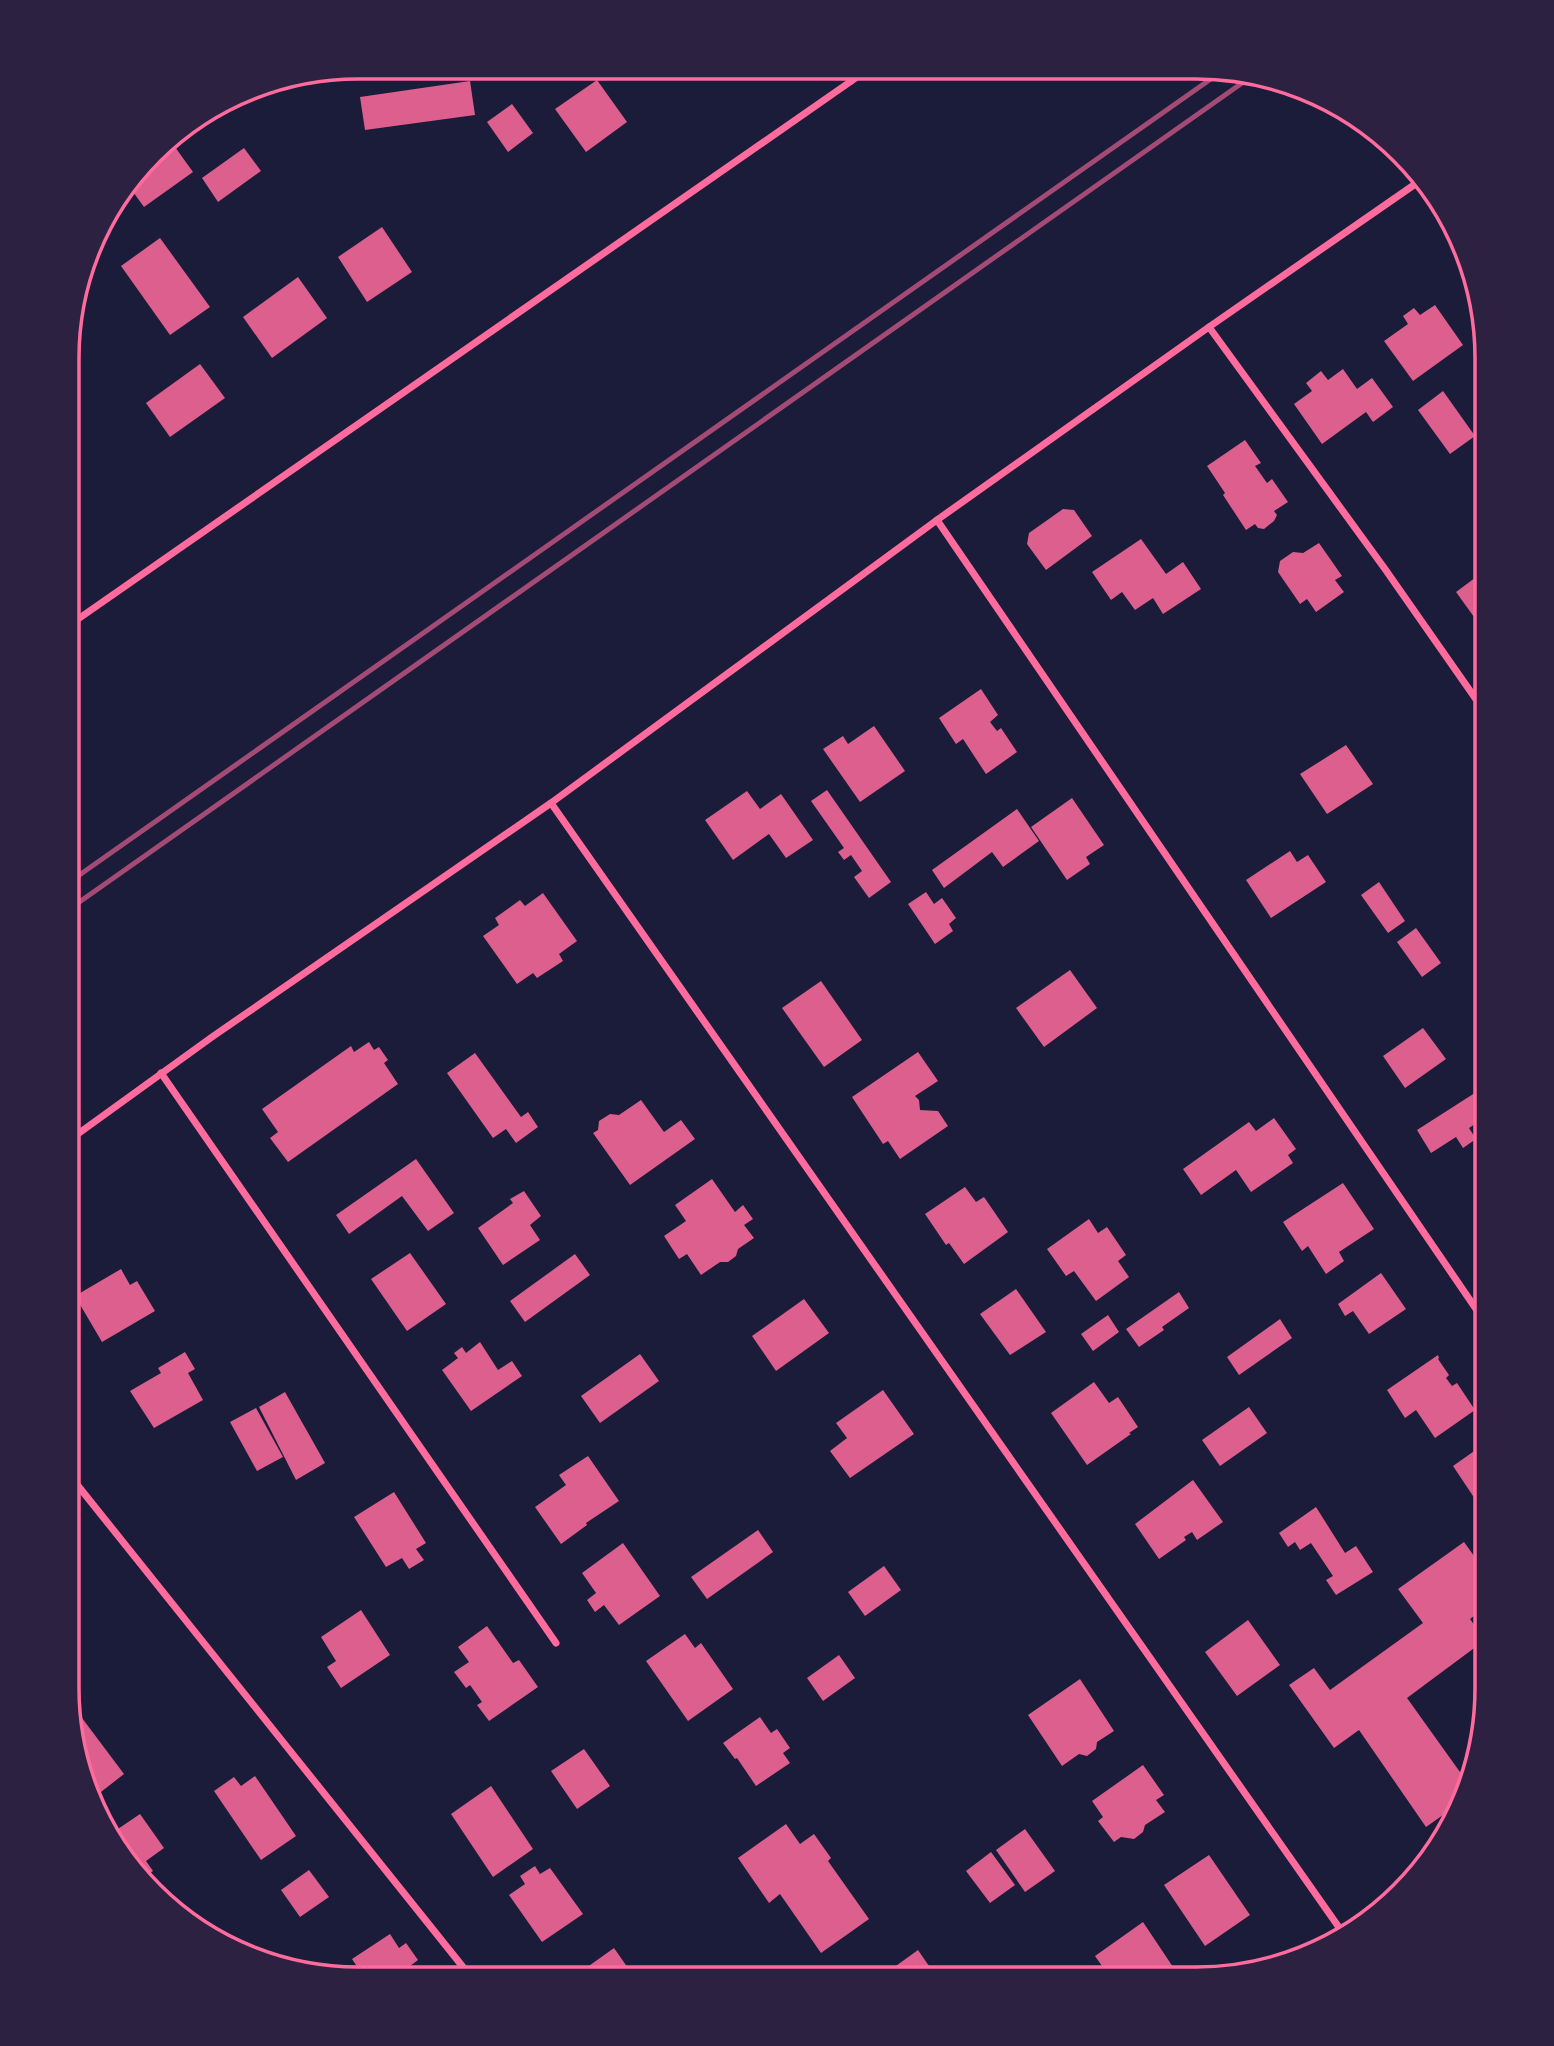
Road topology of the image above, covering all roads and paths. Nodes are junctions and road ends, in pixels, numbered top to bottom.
1 (854, 79) edge
2 (851, 81) joint
3 (1415, 184) edge
4 (1209, 327) junction
5 (937, 520) junction
6 (79, 618) edge
7 (1475, 698) edge
8 (551, 803) junction
9 (160, 1073) junction
10 (79, 1133) edge
11 (1475, 1307) edge
12 (79, 1487) edge
13 (556, 1643) dead end
14 (1339, 1928) edge
15 (462, 1967) edge

1 - 2 street
2 - 6 street
3 - 4 street
4 - 5 street
4 - 7 street
5 - 8 street
5 - 11 street
8 - 9 street
8 - 14 street
9 - 10 street
9 - 13 street
12 - 15 street

